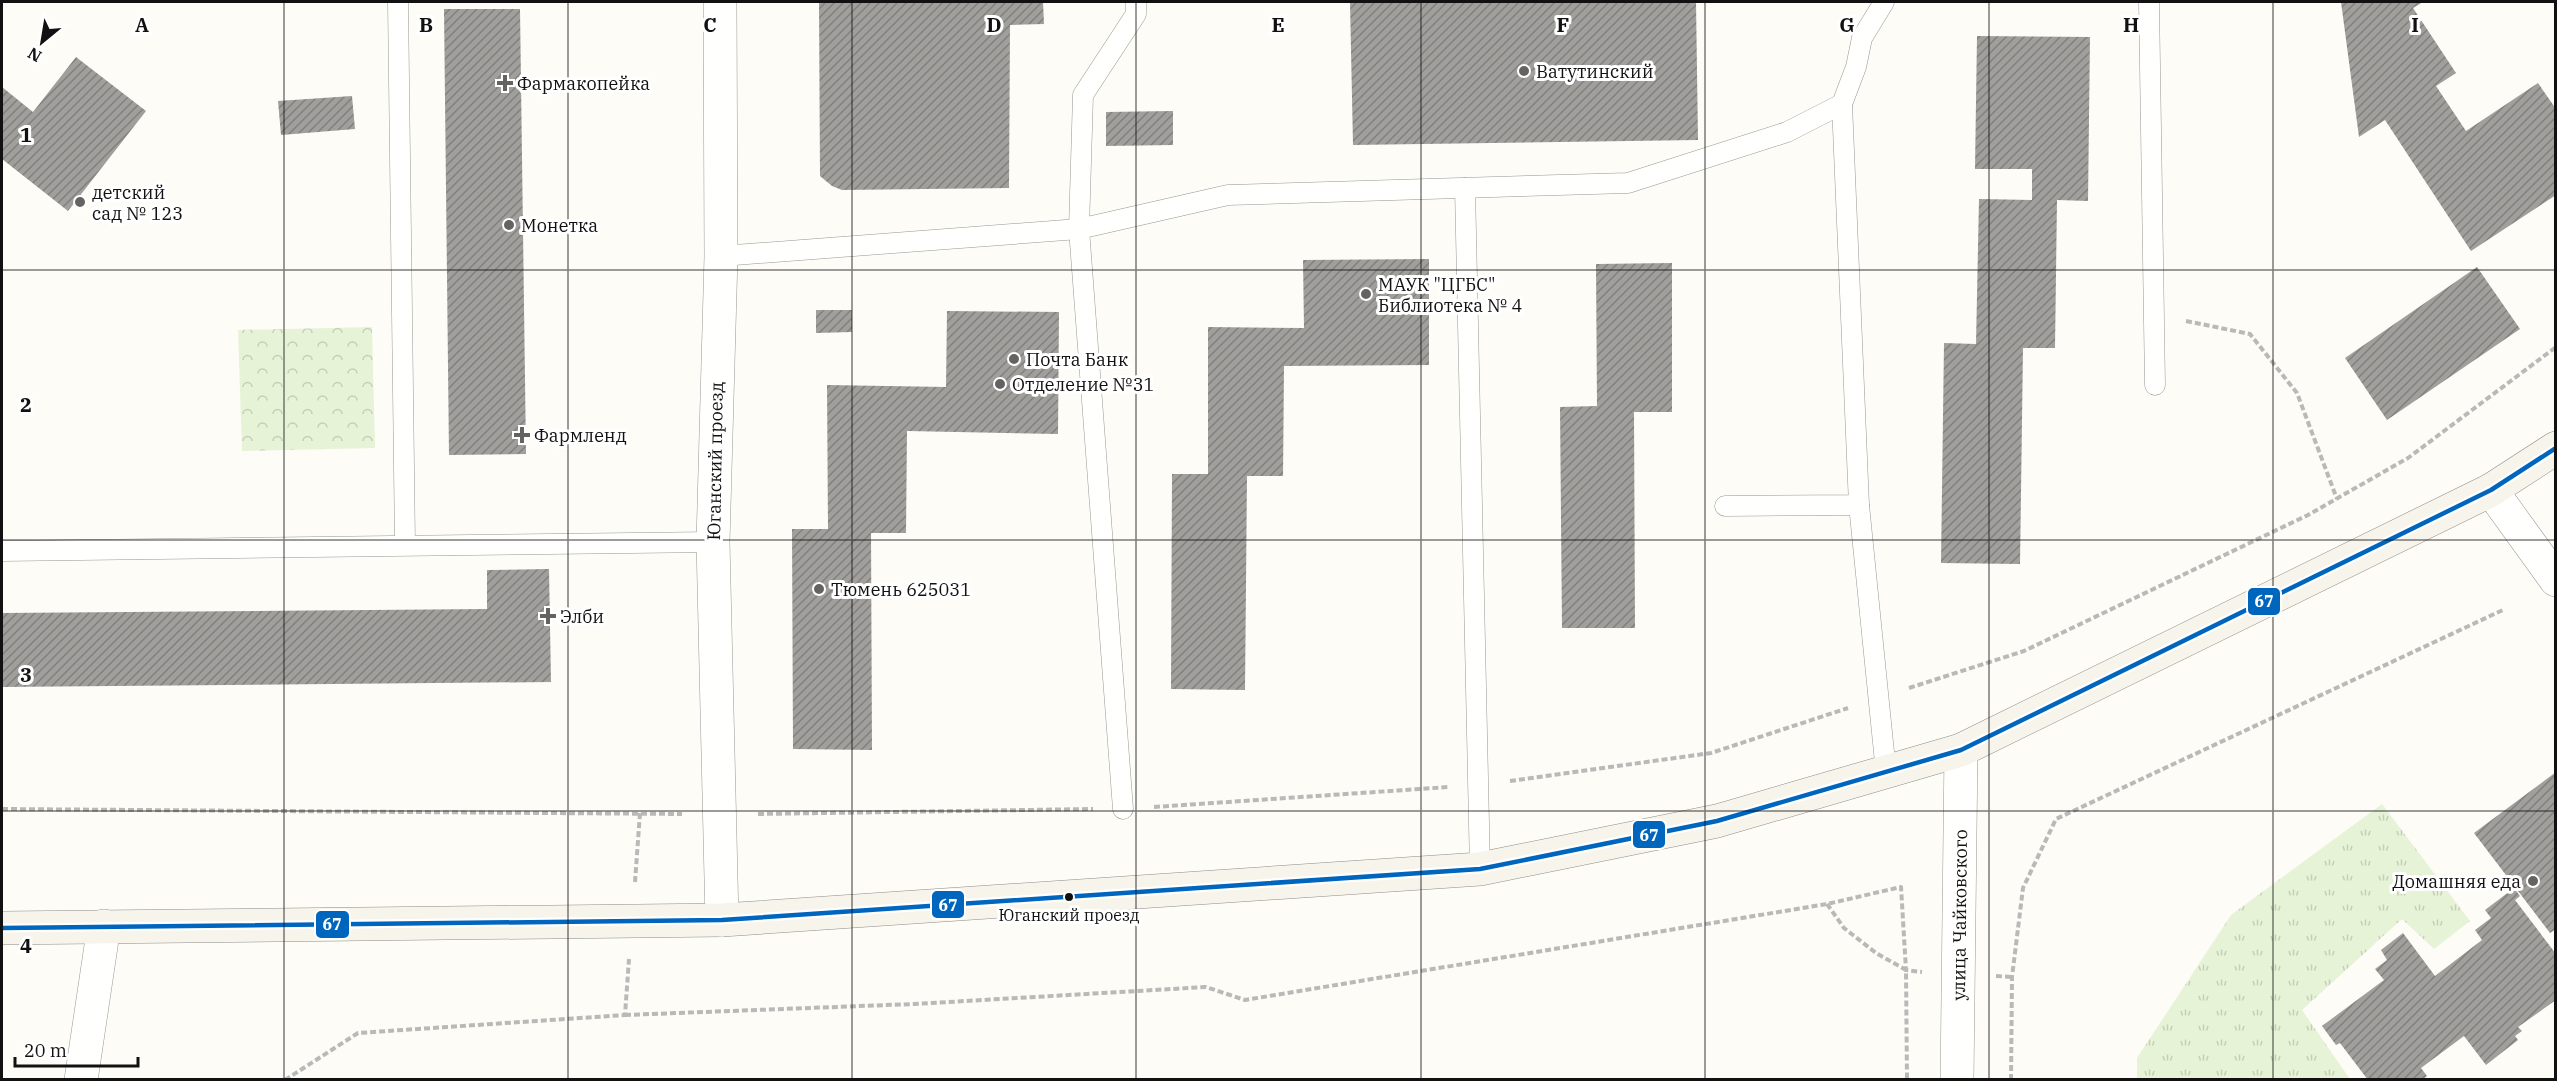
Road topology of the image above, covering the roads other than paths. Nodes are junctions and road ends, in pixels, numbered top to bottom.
1 (398, 2) edge
2 (720, 2) edge
3 (1136, 2) edge
4 (1884, 2) edge
5 (2149, 2) edge
6 (1842, 104) junction
7 (1465, 188) junction
8 (1079, 229) junction
9 (721, 256) junction
10 (2155, 385) dead end
11 (2556, 447) edge
12 (2491, 490) junction
13 (1859, 505) junction
14 (1725, 506) dead end
15 (713, 542) junction
16 (405, 545) junction
17 (2, 551) edge
18 (2556, 580) edge
19 (1961, 750) junction
20 (1886, 772) junction
21 (1124, 809) road end
22 (1480, 869) junction
23 (722, 920) junction
24 (104, 926) junction
25 (2, 928) edge
26 (81, 1080) edge
27 (1957, 1080) edge

1 - 16 lane
2 - 9 street, Юганский проезд
3 - 8 lane
4 - 6 lane
5 - 10 lane
6 - 7 lane
6 - 13 lane
7 - 8 lane
7 - 22 lane
8 - 9 lane
8 - 21 lane
9 - 15 street, Юганский проезд
11 - 12 main road
12 - 18 street
12 - 19 main road
13 - 14 lane
13 - 20 lane
15 - 16 lane
15 - 23 street, Юганский проезд
16 - 17 lane
19 - 20 main road
19 - 27 street, улица Чайковского
20 - 22 main road
22 - 23 main road
23 - 24 main road
24 - 25 main road
24 - 26 street

